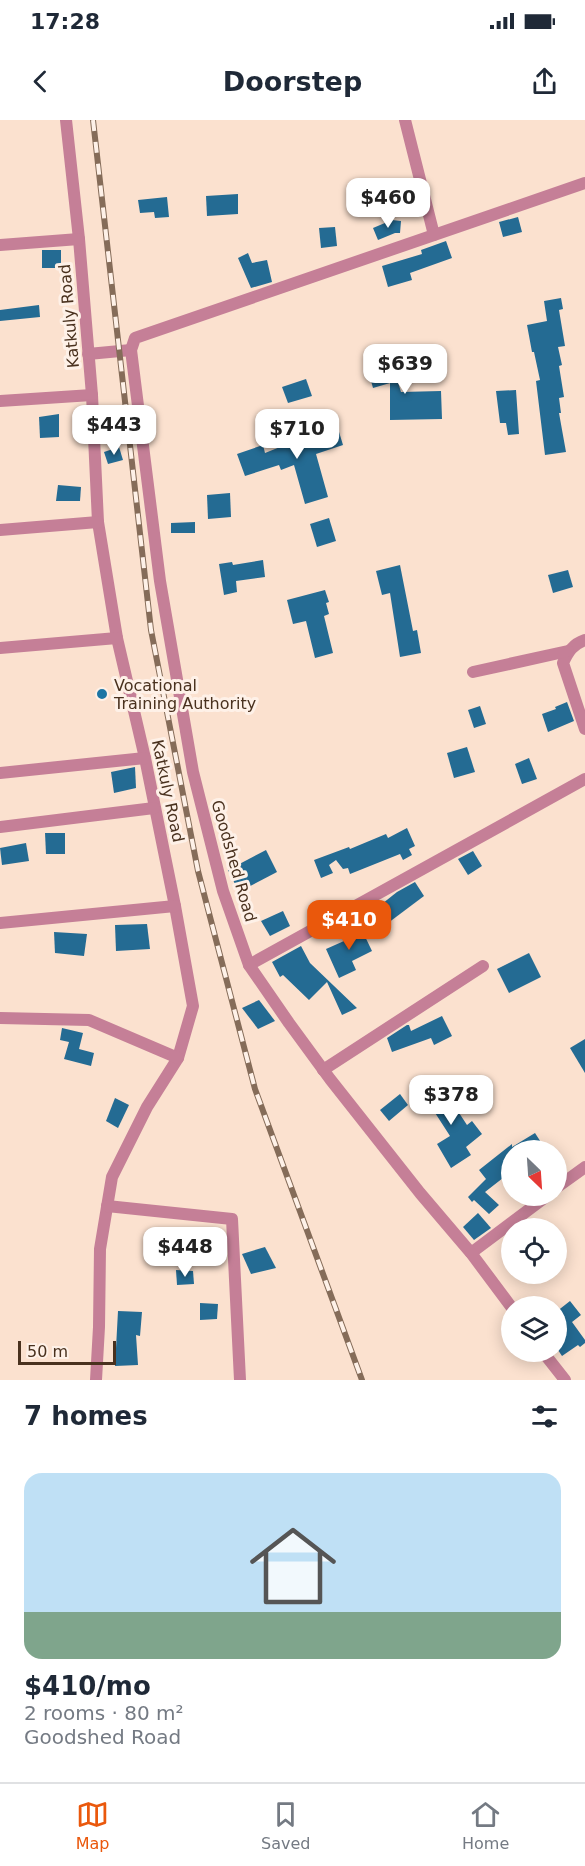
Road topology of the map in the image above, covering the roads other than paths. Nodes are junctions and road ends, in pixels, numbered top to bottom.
1 (66, 120) edge
2 (405, 120) edge
3 (585, 183) edge
4 (435, 235) junction
5 (79, 238) junction
6 (0, 245) edge
7 (133, 344) junction
8 (88, 354) junction
9 (92, 395) junction
10 (0, 401) edge
11 (98, 522) junction
12 (0, 530) edge
13 (117, 638) junction
14 (585, 640) edge
15 (0, 648) edge
16 (568, 651) junction
17 (473, 672) dead end
18 (585, 729) edge
19 (145, 758) junction
20 (0, 773) edge
21 (585, 779) edge
22 (154, 808) junction
23 (0, 827) edge
24 (175, 906) junction
25 (0, 923) edge
26 (249, 964) junction
27 (483, 966) dead end
28 (0, 1018) edge
29 (178, 1058) junction
30 (323, 1070) junction
31 (585, 1167) edge
32 (567, 1180) edge
33 (107, 1206) junction
34 (534, 1206) edge
35 (471, 1253) junction
36 (503, 1296) edge
37 (551, 1362) edge
38 (96, 1380) edge
39 (240, 1380) edge
40 (565, 1380) edge

1 - 5 street, Katkuly Road
2 - 4 street
3 - 4 street
4 - 7 street
5 - 6 street
5 - 8 street, Katkuly Road
7 - 8 street
7 - 26 street, Goodshed Road
8 - 9 street, Katkuly Road
9 - 10 street
9 - 11 street, Katkuly Road
11 - 12 street
11 - 13 street, Katkuly Road
13 - 15 street
13 - 19 street, Katkuly Road
14 - 16 street
16 - 17 street
16 - 18 street
19 - 20 street
19 - 22 street, Katkuly Road
21 - 26 street
22 - 23 street
22 - 24 street, Katkuly Road
24 - 25 street
24 - 29 street, Katkuly Road
26 - 30 street, Goodshed Road
27 - 30 street
28 - 29 street
29 - 33 street, Katkuly Road
30 - 35 street, Goodshed Road
31 - 32 street
33 - 38 street, Katkuly Road
33 - 39 street
34 - 35 street
35 - 36 street, Goodshed Road
37 - 40 street

